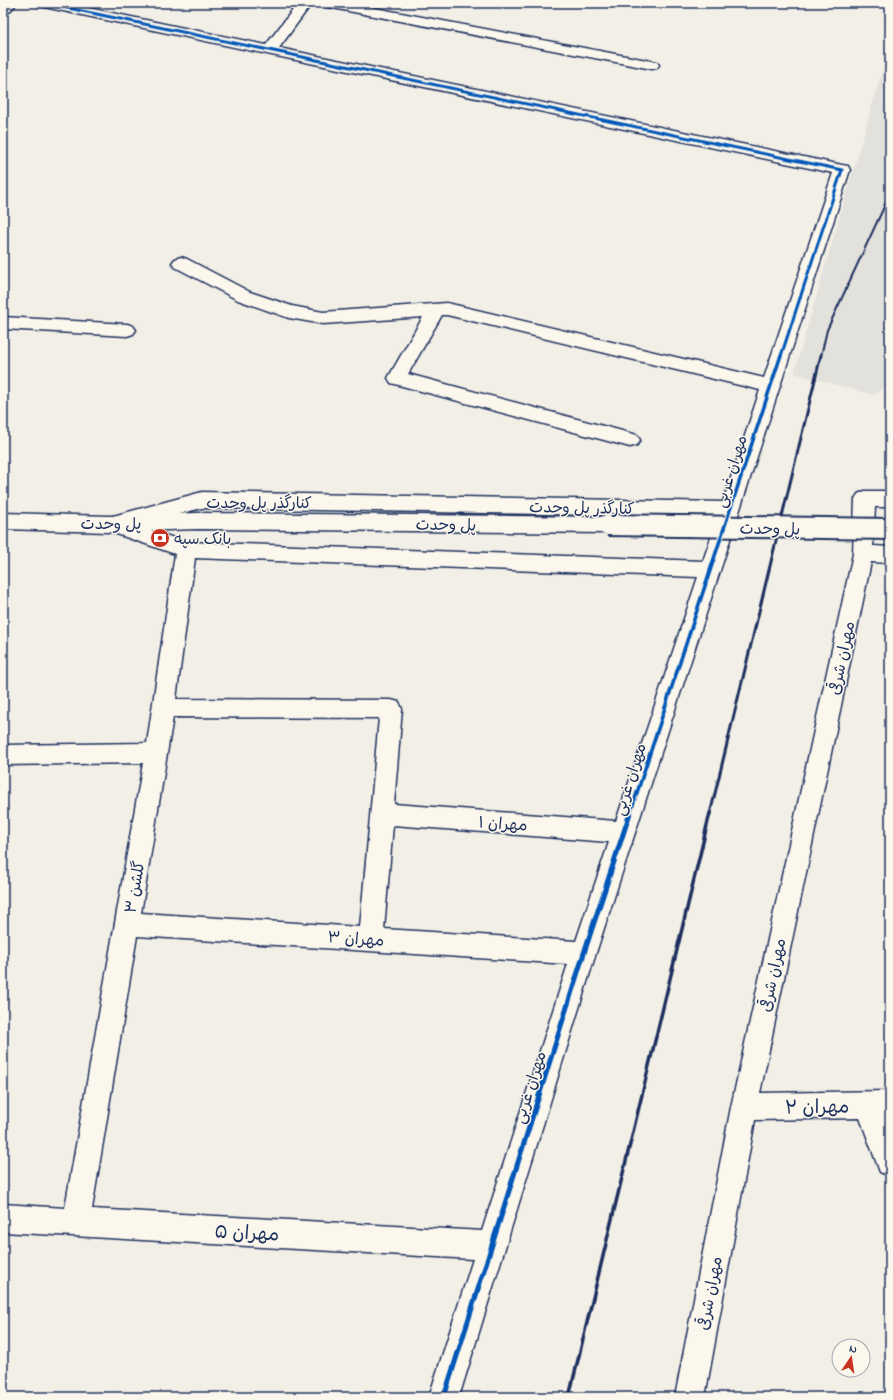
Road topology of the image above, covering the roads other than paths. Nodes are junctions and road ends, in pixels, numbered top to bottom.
1 (10, 3) edge
2 (44, 3) edge
3 (305, 3) edge
4 (326, 3) edge
5 (3, 10) edge
6 (270, 50) junction
7 (652, 65) dead end
8 (180, 263) dead end
9 (436, 310) junction
10 (3, 323) edge
11 (127, 330) dead end
12 (771, 386) junction
13 (630, 440) dead end
14 (890, 499) edge
15 (730, 510) junction
16 (3, 521) edge
17 (109, 524) junction
18 (890, 529) edge
19 (186, 550) junction
20 (863, 554) junction
21 (890, 555) edge
22 (710, 569) junction
23 (164, 708) junction
24 (156, 753) junction
25 (3, 755) edge
26 (382, 814) junction
27 (624, 832) junction
28 (128, 924) junction
29 (371, 939) junction
30 (584, 953) junction
31 (880, 1104) edge
32 (744, 1107) junction
33 (890, 1162) edge
34 (3, 1218) edge
35 (76, 1222) junction
36 (491, 1246) junction
37 (444, 1397) edge
38 (690, 1397) edge

1 - 5 street
2 - 6 street
3 - 6 street
4 - 7 street
6 - 12 street, مهران غربی
8 - 9 street
9 - 12 street
9 - 13 street
10 - 11 street
12 - 15 street, مهران غربی
14 - 20 street, مهران شرقی
15 - 17 street, کنارگذر پل وحدت
15 - 22 street, مهران غربی
16 - 17 street, پل وحدت
17 - 18 street, پل وحدت, bridge
17 - 19 street
19 - 22 street
19 - 23 street, گلشن ۳
20 - 21 street
20 - 32 street, مهران شرقی
22 - 27 street, مهران غربی
23 - 24 street, گلشن ۳
23 - 26 street
24 - 25 street
24 - 28 street, گلشن ۳
26 - 27 street, مهران ۱
26 - 29 street
27 - 30 street, مهران غربی
28 - 29 street, مهران ۳
28 - 35 street, گلشن ۳
29 - 30 street, مهران ۳
30 - 36 street, مهران غربی
31 - 32 street, مهران ۲
31 - 33 street
32 - 38 street, مهران شرقی
34 - 35 street, مهران ۵
35 - 36 street, مهران ۵
36 - 37 street, مهران غربی

